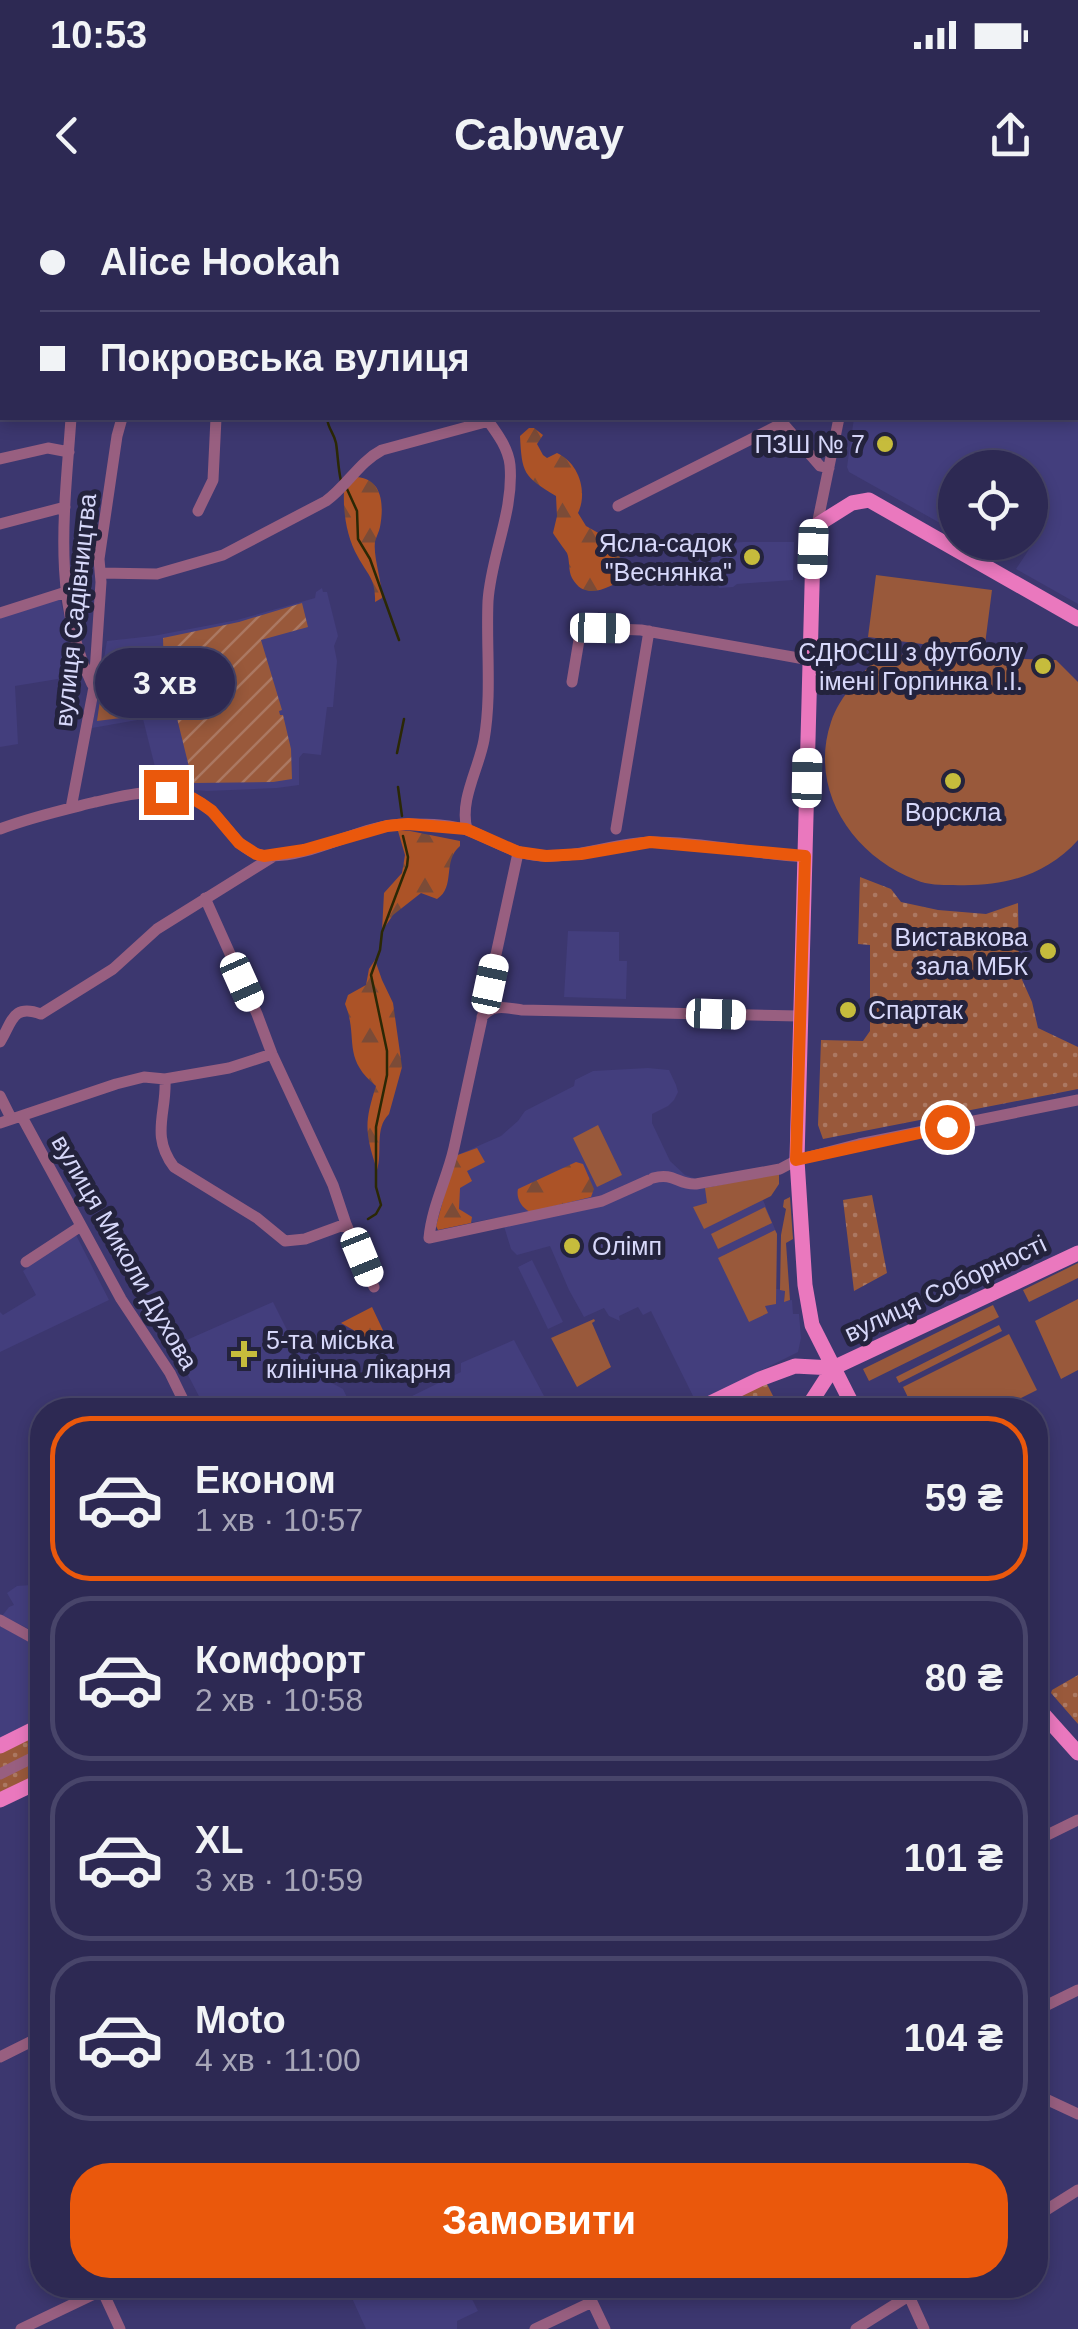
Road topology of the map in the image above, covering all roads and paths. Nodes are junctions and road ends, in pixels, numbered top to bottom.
1 (71, 420) edge
2 (121, 420) edge
3 (216, 420) edge
4 (485, 420) edge
5 (489, 420) edge
6 (781, 420) edge
7 (839, 420) edge
8 (69, 452) junction
9 (0, 459) edge
10 (829, 468) junction
11 (618, 506) dead end
12 (65, 507) junction
13 (198, 512) dead end
14 (0, 524) edge
15 (817, 524) junction
16 (101, 573) junction
17 (66, 592) junction
18 (0, 613) edge
19 (1078, 620) edge
20 (649, 631) junction
21 (810, 660) junction
22 (572, 682) dead end
23 (94, 687) junction
24 (71, 808) junction
25 (0, 829) edge
26 (466, 829) junction
27 (616, 829) dead end
28 (518, 852) junction
29 (274, 856) junction
30 (805, 856) junction
31 (205, 898) junction
32 (490, 984) junction
33 (498, 1007) junction
34 (799, 1016) junction
35 (480, 1020) junction
36 (0, 1042) edge
37 (272, 1054) junction
38 (166, 1079) junction
39 (0, 1096) edge
40 (1078, 1100) edge
41 (11, 1120) edge
42 (796, 1160) junction
43 (346, 1224) junction
44 (82, 1226) junction
45 (1078, 1253) edge
46 (26, 1262) dead end
47 (374, 1287) dead end
48 (834, 1368) junction
49 (182, 1398) edge
50 (721, 1398) edge
51 (814, 1398) edge
52 (849, 1398) edge
53 (0, 1620) edge
54 (30, 1636) edge
55 (1048, 1720) edge
56 (30, 1732) edge
57 (0, 1746) edge
58 (1078, 1753) edge
59 (30, 1759) edge
60 (0, 1774) edge
61 (30, 1786) edge
62 (0, 1800) edge
63 (1078, 1820) edge
64 (1048, 1834) edge
65 (1078, 1990) edge
66 (1048, 2005) edge
67 (30, 2042) edge
68 (0, 2057) edge
69 (1048, 2100) edge
70 (1078, 2114) edge
71 (1078, 2190) edge
72 (1048, 2209) edge
73 (87, 2298) edge
74 (111, 2298) edge
75 (590, 2298) edge
76 (896, 2298) edge
77 (909, 2298) edge
78 (592, 2302) junction
79 (21, 2329) edge
80 (120, 2329) edge
81 (535, 2329) edge
82 (605, 2329) edge
83 (856, 2329) edge
84 (924, 2329) edge

1 - 8 street
2 - 16 street, вулиця Садівництва
3 - 13 street
4 - 16 street
5 - 26 street
6 - 10 street
6 - 11 street
7 - 10 street
8 - 9 street
8 - 12 street
10 - 15 street
12 - 14 street
12 - 17 street
15 - 19 main road
15 - 21 main road
16 - 23 street, вулиця Садівництва
17 - 18 street
17 - 23 street
20 - 21 street
20 - 22 street
20 - 27 street
21 - 30 main road
23 - 24 street, вулиця Садівництва
24 - 25 street
24 - 29 street
26 - 28 street
26 - 29 street
28 - 30 street
28 - 32 street
29 - 31 street
30 - 34 main road
31 - 36 street
31 - 37 street
32 - 33 street
32 - 35 street
33 - 34 street
33 - 35 street
34 - 42 main road
35 - 42 street
37 - 38 street
37 - 43 street
38 - 41 street
38 - 43 street
39 - 41 street, вулиця Миколи Духова
40 - 42 street
41 - 44 street, вулиця Миколи Духова
42 - 48 main road
43 - 47 street
44 - 46 street
44 - 49 street, вулиця Миколи Духова
45 - 48 main road, вулиця Соборності
48 - 50 main road, вулиця Соборності
48 - 51 main road, вулиця Соборності
48 - 52 main road
53 - 54 street
55 - 58 main road
56 - 57 main road
59 - 60 street
61 - 62 main road
63 - 64 street
65 - 66 street
67 - 68 street
69 - 70 street
71 - 72 street
73 - 79 street
74 - 80 street
75 - 78 street
76 - 83 street
77 - 84 street
78 - 81 street
78 - 82 street

